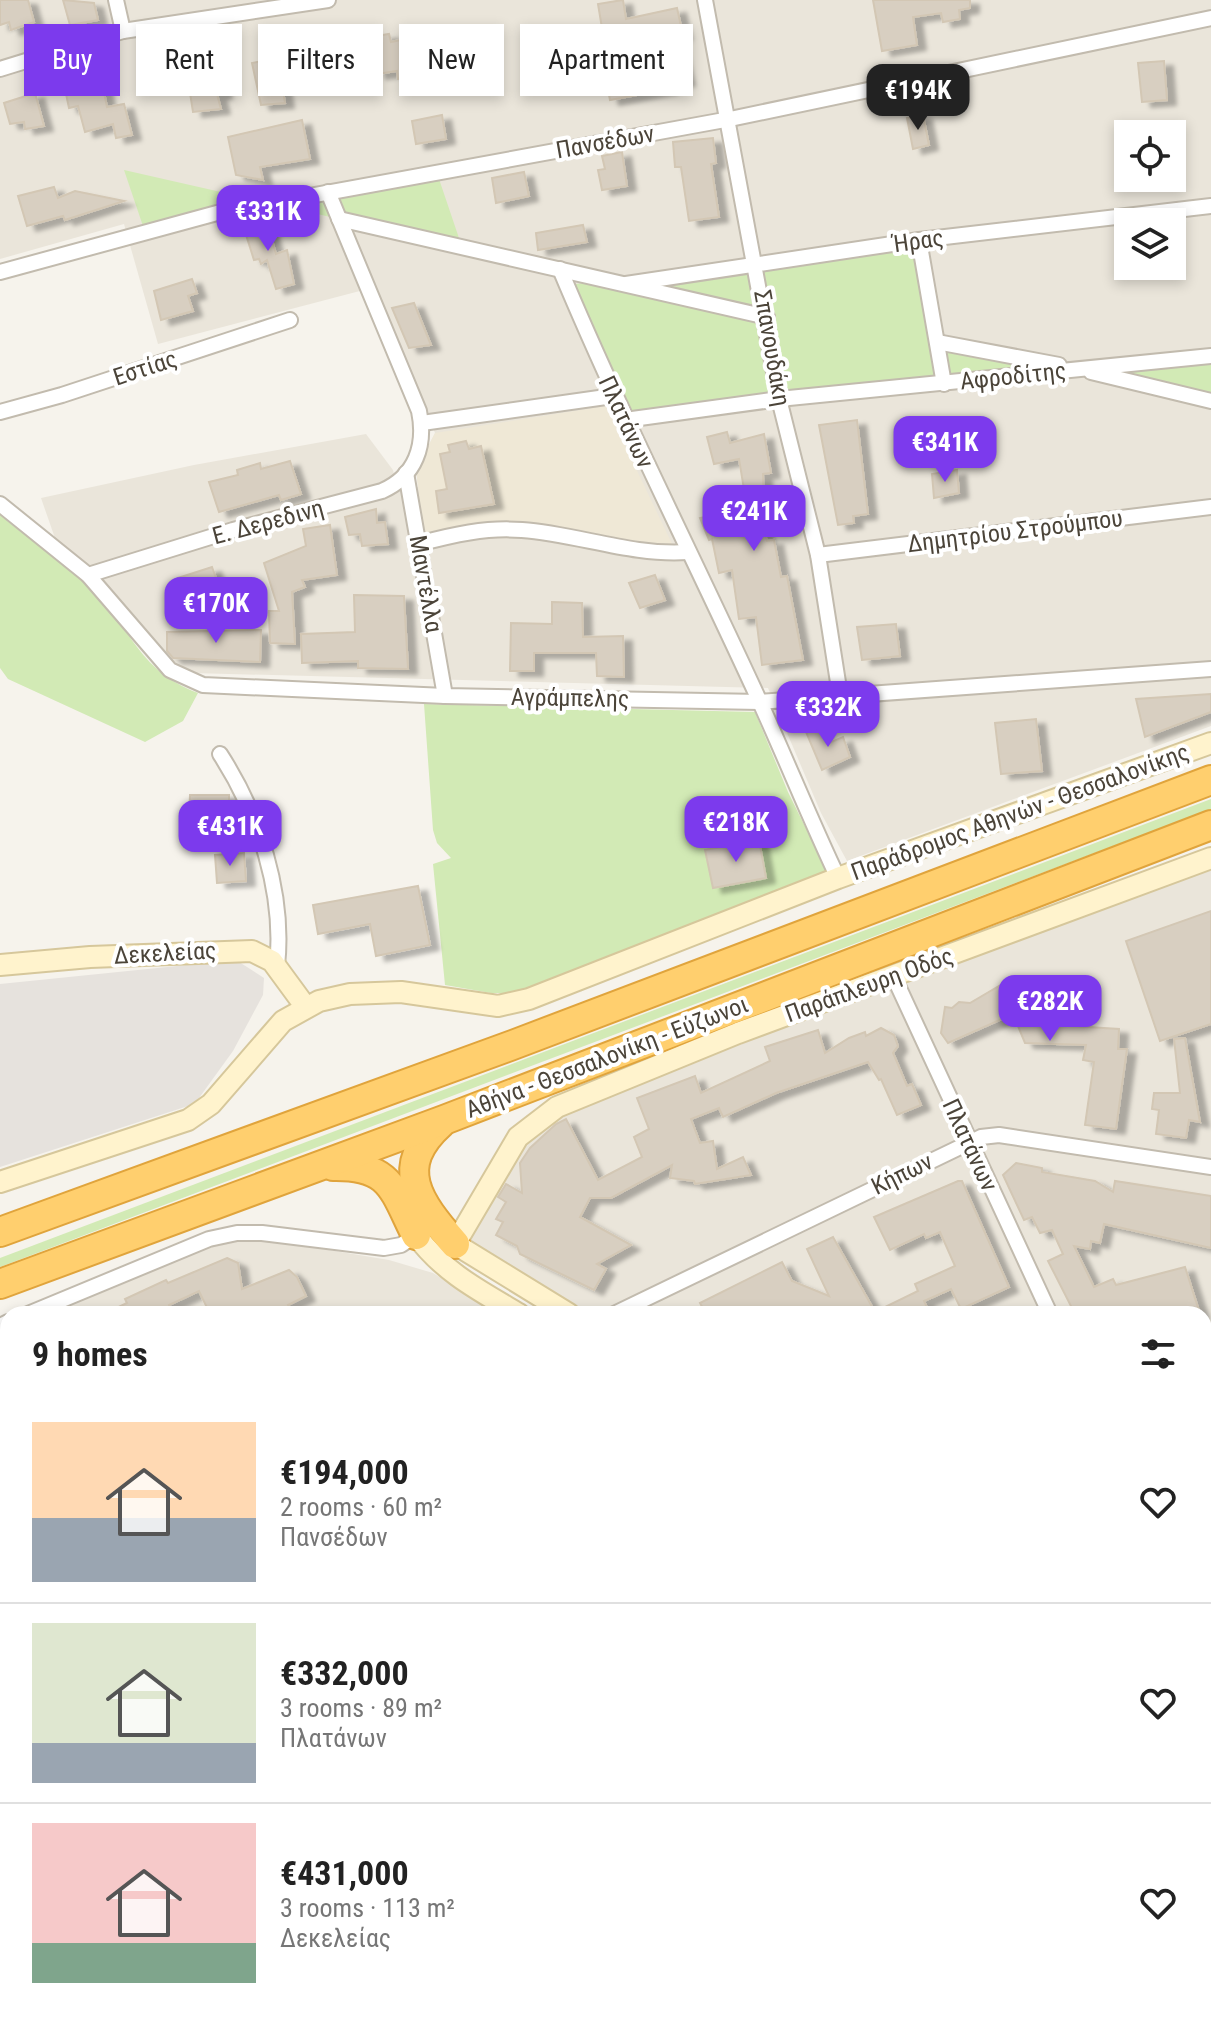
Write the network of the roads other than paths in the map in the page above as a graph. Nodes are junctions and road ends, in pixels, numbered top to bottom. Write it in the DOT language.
graph roads {
  1 [pos="116,0"];
  2 [pos="328,0"];
  3 [pos="705,0"];
  4 [pos="1211,18"];
  5 [pos="123,31"];
  6 [pos="0,69"];
  7 [pos="730,119"];
  8 [pos="328,192"];
  9 [pos="1211,206"];
  10 [pos="339,219"];
  11 [pos="919,240"];
  12 [pos="757,267"];
  13 [pos="560,269"];
  14 [pos="0,272"];
  15 [pos="626,284"];
  16 [pos="767,317"];
  17 [pos="290,320"];
  18 [pos="937,342"];
  19 [pos="1211,356"];
  20 [pos="1071,368"];
  21 [pos="944,384"];
  22 [pos="613,396"];
  23 [pos="779,399"];
  24 [pos="1211,401"];
  25 [pos="0,412"];
  26 [pos="625,420"];
  27 [pos="422,423"];
  28 [pos="403,476"];
  29 [pos="0,504"];
  30 [pos="1211,507"];
  31 [pos="418,544"];
  32 [pos="688,552"];
  33 [pos="818,555"];
  34 [pos="88,575"];
  35 [pos="1211,669"];
  36 [pos="840,695"];
  37 [pos="445,696"];
  38 [pos="760,702"];
  39 [pos="1211,743"];
  40 [pos="220,754"];
  41 [pos="1211,780"];
  42 [pos="1211,825"];
  43 [pos="1211,858"];
  44 [pos="838,878"];
  45 [pos="0,965"];
  46 [pos="277,966"];
  47 [pos="893,975"];
  48 [pos="305,1006"];
  49 [pos="444,1120"];
  50 [pos="968,1142"];
  51 [pos="312,1167"];
  52 [pos="1211,1167"];
  53 [pos="0,1182"];
  54 [pos="0,1232"];
  55 [pos="416,1235"];
  56 [pos="455,1244"];
  57 [pos="1,1284"];
  58 [pos="47,1306"];
  59 [pos="505,1306"];
  60 [pos="556,1306"];
  61 [pos="630,1306"];
  62 [pos="1046,1306"];
  1 -- 5 [label="street"];
  2 -- 5 [label="street"];
  3 -- 7 [label="street, Σπανουδάκη"];
  4 -- 7 [label="street, Πανσέδων"];
  5 -- 6 [label="street"];
  7 -- 8 [label="street, Πανσέδων"];
  7 -- 12 [label="street, Σπανουδάκη"];
  8 -- 10 [label="street"];
  8 -- 14 [label="street, Πανσέδων"];
  9 -- 11 [label="street, Ήρας"];
  10 -- 13 [label="street, Ήρας"];
  10 -- 27 [label="street"];
  11 -- 12 [label="street, Ήρας"];
  11 -- 18 [label="street"];
  12 -- 15 [label="street, Ήρας"];
  12 -- 16 [label="street, Σπανουδάκη"];
  13 -- 15 [label="street, Ήρας"];
  13 -- 22 [label="street, Πλατάνων"];
  15 -- 16 [label="street, Ήρας"];
  16 -- 23 [label="street, Σπανουδάκη"];
  17 -- 25 [label="street, Εστίας"];
  18 -- 20 [label="street"];
  18 -- 21 [label="street"];
  19 -- 20 [label="street, Αφροδίτης"];
  20 -- 21 [label="street, Αφροδίτης"];
  20 -- 24 [label="street"];
  21 -- 23 [label="street, Αφροδίτης"];
  22 -- 26 [label="street, Πλατάνων"];
  22 -- 27 [label="street"];
  23 -- 26 [label="street, Αφροδίτης"];
  23 -- 33 [label="street, Σπανουδάκη"];
  26 -- 32 [label="street, Πλατάνων"];
  27 -- 28 [label="street"];
  28 -- 31 [label="street, Μαντέλλα"];
  28 -- 34 [label="street, Ε. Δερεδινη"];
  29 -- 34 [label="street, Αγράμπελης"];
  30 -- 33 [label="street, Δημητρίου Στρούμπου"];
  31 -- 32 [label="street"];
  31 -- 37 [label="street, Μαντέλλα"];
  32 -- 38 [label="street, Πλατάνων"];
  33 -- 36 [label="street, Σπανουδάκη"];
  34 -- 37 [label="street, Αγράμπελης"];
  35 -- 36 [label="street, Αγράμπελης"];
  36 -- 38 [label="street, Αγράμπελης"];
  37 -- 38 [label="street, Αγράμπελης"];
  38 -- 44 [label="street, Πλατάνων"];
  39 -- 44 [label="main road, Παράδρομος Αθηνών - Θεσσαλονίκης"];
  40 -- 46 [label="street"];
  41 -- 54 [label="highway, Αθήνα - Θεσσαλονίκη - Εύζωνοι"];
  42 -- 49 [label="highway, Αθήνα - Θεσσαλονίκη - Εύζωνοι"];
  43 -- 47 [label="main road, Παράπλευρη Οδός"];
  44 -- 48 [label="main road, Παράδρομος Αθηνών - Θεσσαλονίκης"];
  45 -- 46 [label="main road, Δεκελείας"];
  46 -- 48 [label="main road"];
  47 -- 50 [label="street, Πλατάνων"];
  47 -- 56 [label="main road, Παράπλευρη Οδός"];
  48 -- 53 [label="main road, Παράδρομος Αθηνών - Θεσσαλονίκης"];
  49 -- 51 [label="highway, Αθήνα - Θεσσαλονίκη - Εύζωνοι"];
  49 -- 56 [label="highway"];
  50 -- 52 [label="street, Κήπων"];
  50 -- 61 [label="street, Κήπων"];
  50 -- 62 [label="street, Πλατάνων"];
  51 -- 55 [label="highway"];
  51 -- 57 [label="highway, Αθήνα - Θεσσαλονίκη - Εύζωνοι"];
  55 -- 58 [label="street"];
  55 -- 59 [label="main road"];
  56 -- 60 [label="main road"];
}
